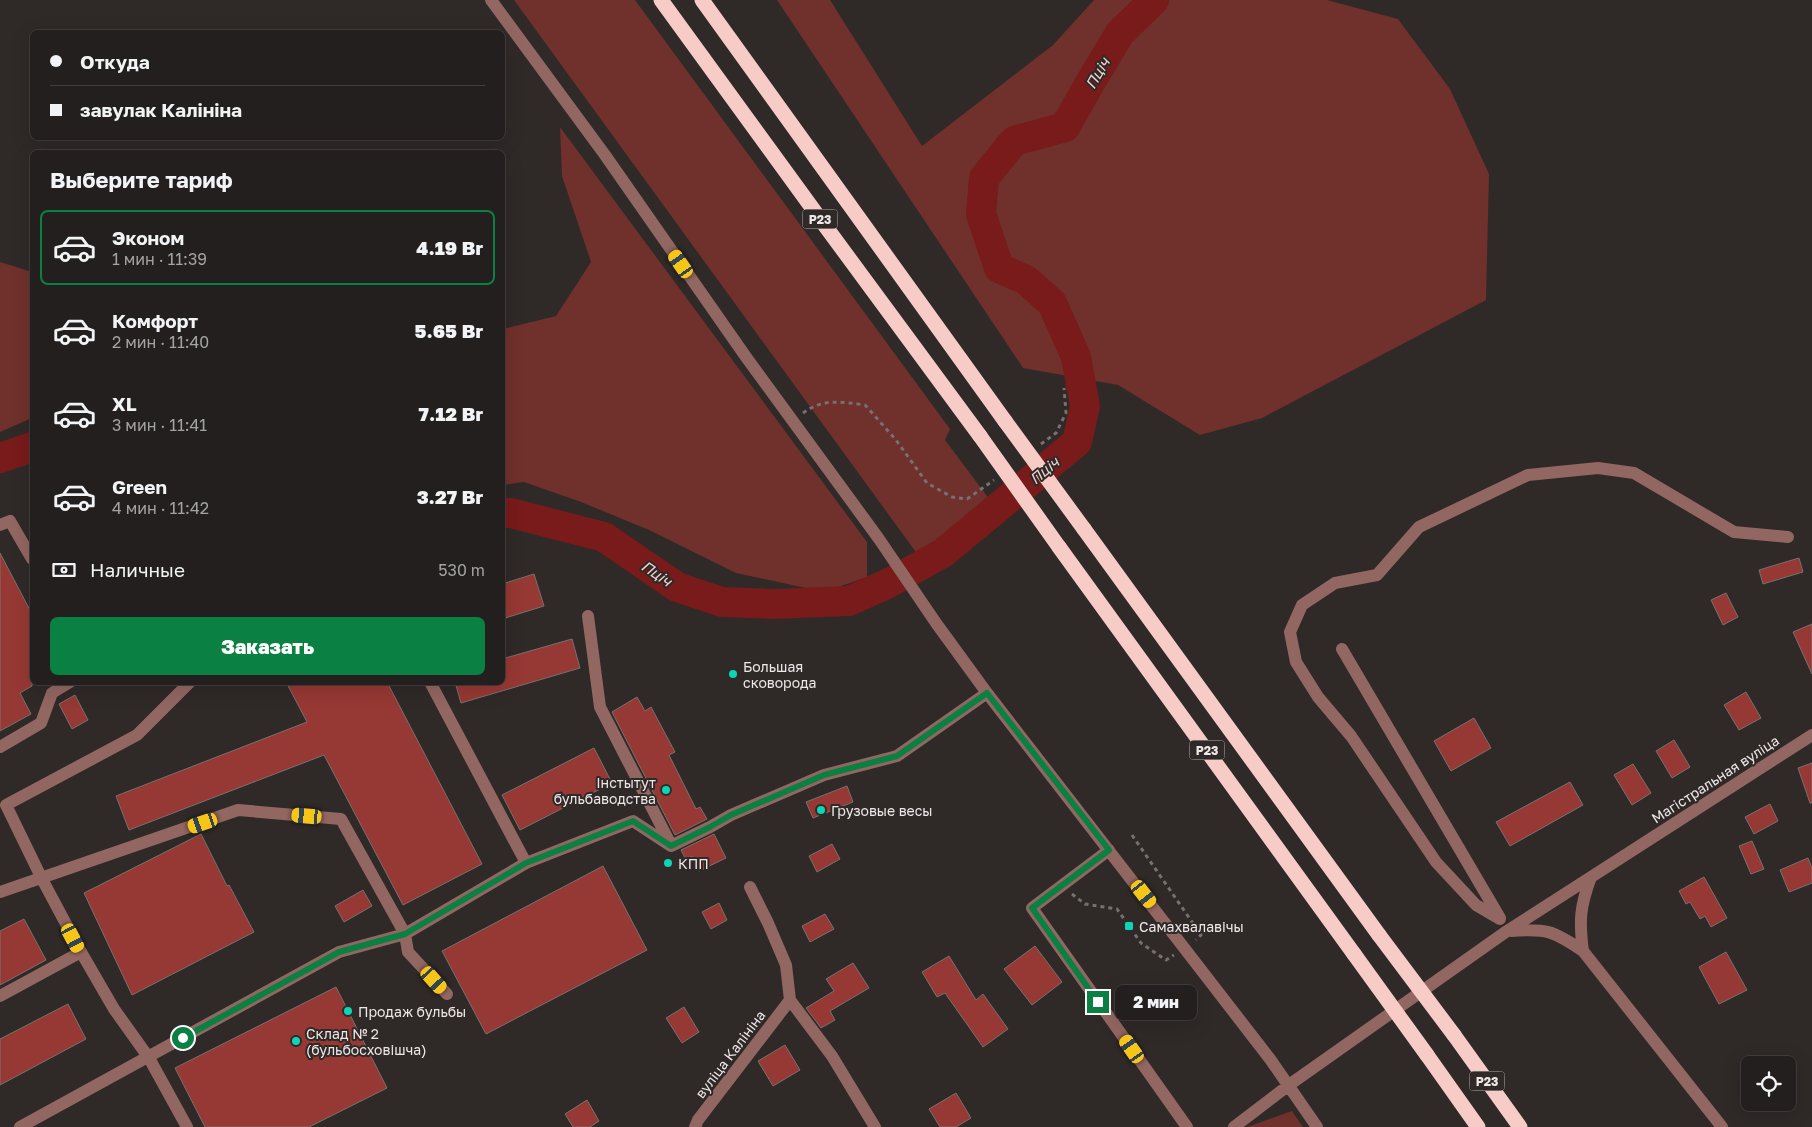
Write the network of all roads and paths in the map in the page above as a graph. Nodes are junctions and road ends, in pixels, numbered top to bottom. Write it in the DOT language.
graph roads {
  1 [pos="491,0"];
  2 [pos="661,0"];
  3 [pos="702,0"];
  4 [pos="1064,388"];
  5 [pos="793,421"];
  6 [pos="1041,445"];
  7 [pos="1002,474"];
  8 [pos="0,525"];
  9 [pos="1788,537"];
  10 [pos="30,556"];
  11 [pos="588,616"];
  12 [pos="1342,649"];
  13 [pos="65,685"];
  14 [pos="187,685"];
  15 [pos="432,685"];
  16 [pos="987,693"];
  17 [pos="1812,735"];
  18 [pos="0,747"];
  19 [pos="2,803"];
  20 [pos="671,846"];
  21 [pos="1109,850"];
  22 [pos="526,863"];
  23 [pos="1591,877"];
  24 [pos="42,879"];
  25 [pos="750,887"];
  26 [pos="0,892"];
  27 [pos="1500,919"];
  28 [pos="1507,931"];
  29 [pos="405,934"];
  30 [pos="1583,951"];
  31 [pos="81,952"];
  32 [pos="447,994"];
  33 [pos="0,996"];
  34 [pos="790,1000"];
  35 [pos="149,1058"];
  36 [pos="1289,1085"];
  37 [pos="20,1127"];
  38 [pos="187,1127"];
  39 [pos="695,1127"];
  40 [pos="875,1127"];
  41 [pos="1187,1127"];
  42 [pos="1234,1127"];
  43 [pos="1317,1127"];
  44 [pos="1478,1127"];
  45 [pos="1520,1127"];
  46 [pos="1722,1127"];
  1 -- 5 [label="street"];
  2 -- 44 [label="highway, Р23, bridge"];
  3 -- 45 [label="highway, Р23, bridge"];
  4 -- 6 [label="path"];
  5 -- 7 [label="path"];
  5 -- 16 [label="street"];
  8 -- 10 [label="street"];
  9 -- 27 [label="street"];
  11 -- 20 [label="street"];
  12 -- 27 [label="street"];
  13 -- 18 [label="street"];
  14 -- 19 [label="street"];
  15 -- 22 [label="street"];
  16 -- 20 [label="street"];
  16 -- 21 [label="street"];
  17 -- 23 [label="street, Магістральная вуліца"];
  19 -- 24 [label="street"];
  20 -- 22 [label="street"];
  21 -- 36 [label="street"];
  21 -- 41 [label="street"];
  22 -- 29 [label="street"];
  23 -- 28 [label="street, Магістральная вуліца"];
  23 -- 30 [label="street"];
  24 -- 26 [label="street"];
  24 -- 29 [label="street"];
  24 -- 31 [label="street"];
  25 -- 34 [label="street"];
  27 -- 28 [label="street"];
  28 -- 30 [label="street"];
  28 -- 36 [label="street, Магістральная вуліца"];
  29 -- 32 [label="street"];
  29 -- 35 [label="street"];
  30 -- 46 [label="street"];
  31 -- 33 [label="street"];
  31 -- 35 [label="street"];
  34 -- 39 [label="street, вуліца Калініна"];
  34 -- 40 [label="street"];
  35 -- 37 [label="street"];
  35 -- 38 [label="street"];
  36 -- 42 [label="street, Магістральная вуліца"];
  36 -- 43 [label="street"];
}
